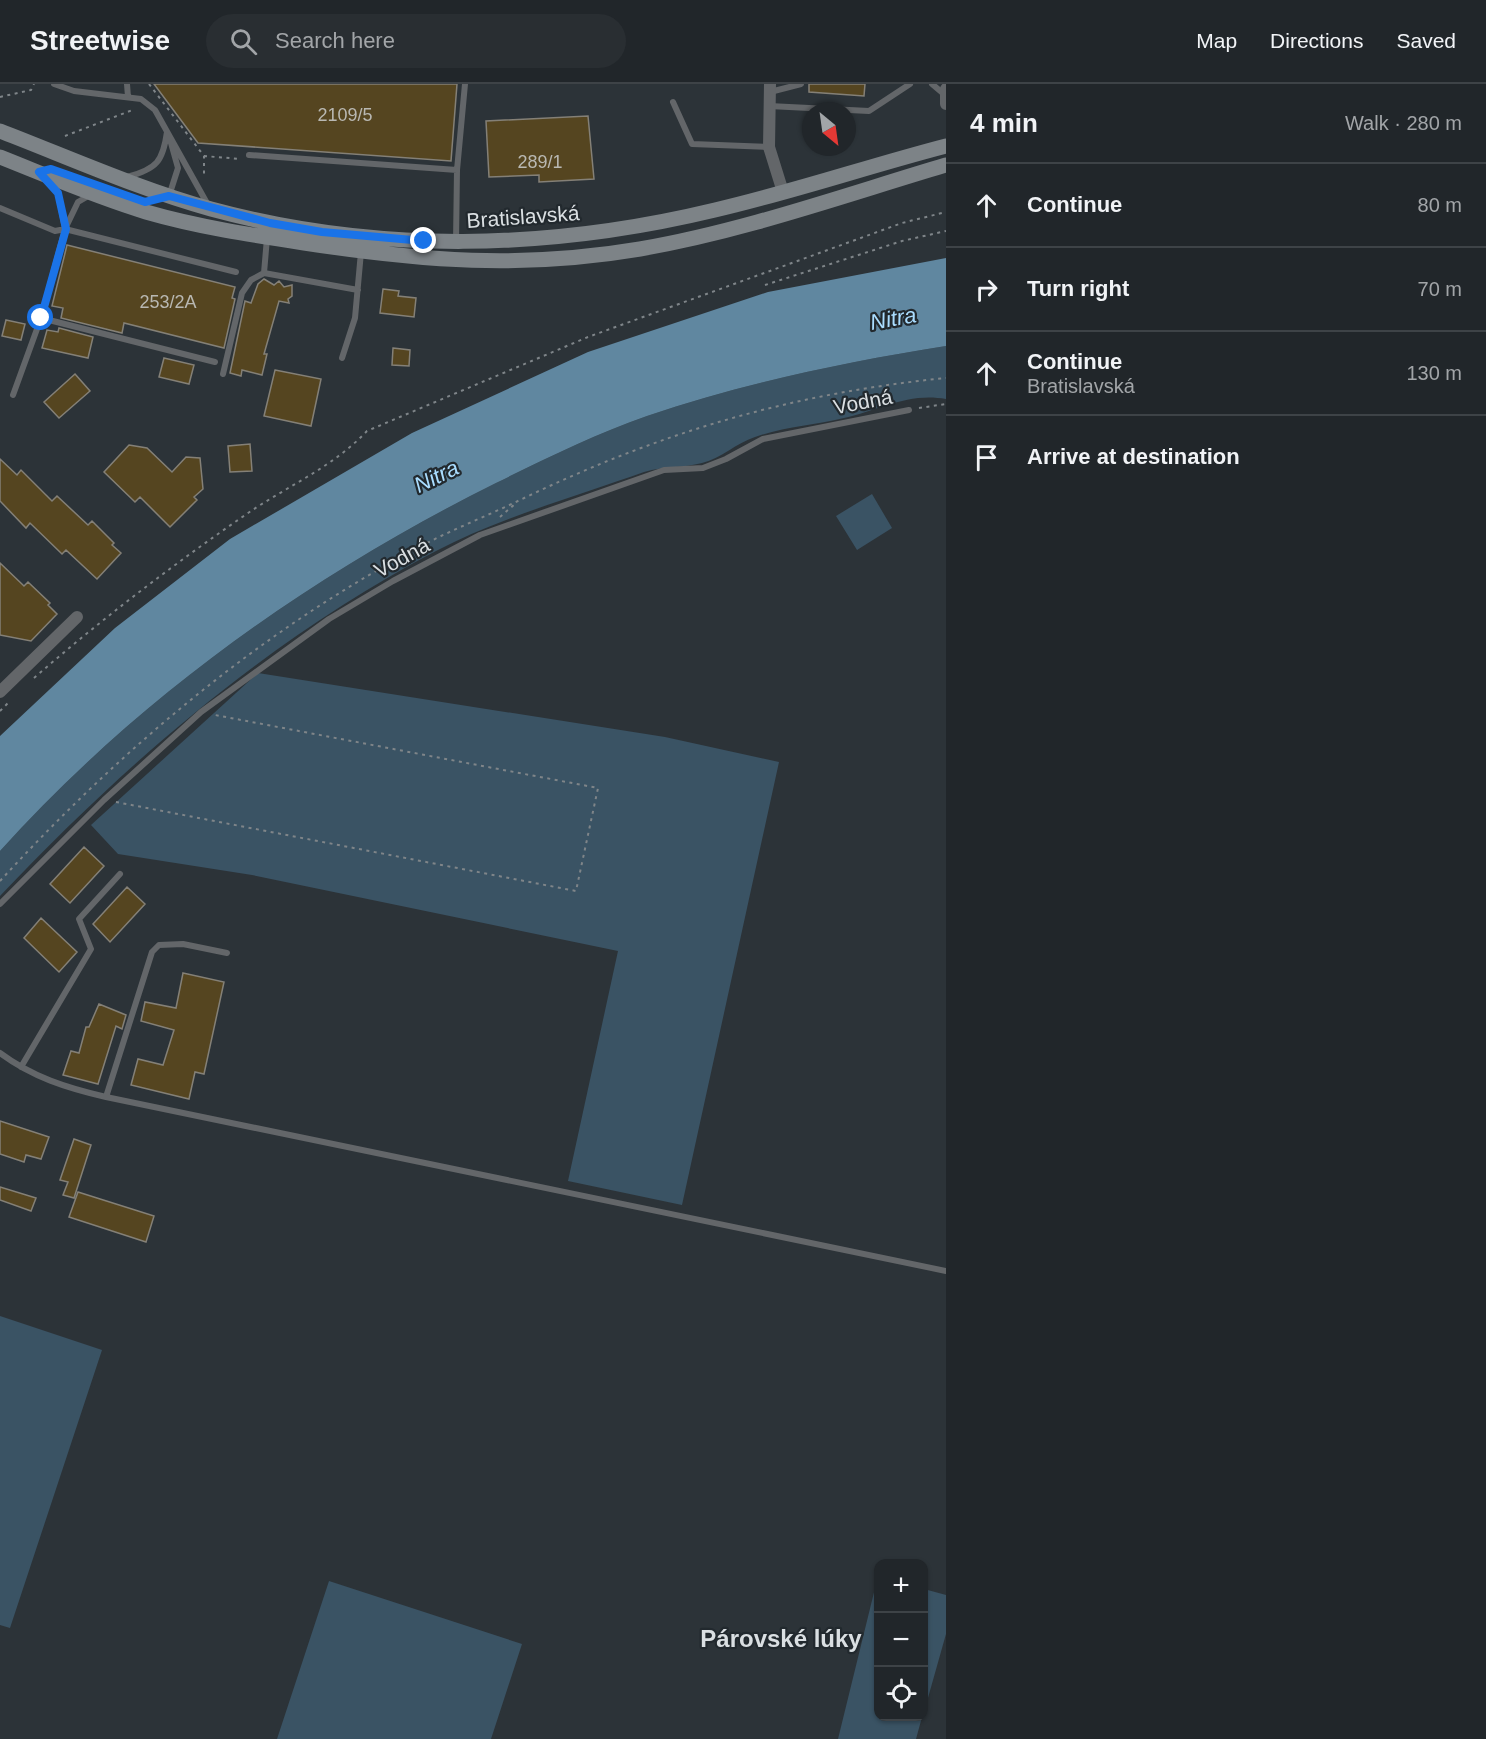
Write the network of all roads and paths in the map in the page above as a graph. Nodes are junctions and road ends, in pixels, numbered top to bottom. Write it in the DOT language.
graph roads {
  1 [pos="34,84"];
  2 [pos="54,84"];
  3 [pos="127,84"];
  4 [pos="149,84"];
  5 [pos="465,84"];
  6 [pos="801,84"];
  7 [pos="910,84"];
  8 [pos="932,84"];
  9 [pos="770,88"];
  10 [pos="946,89"];
  11 [pos="946,96"];
  12 [pos="128,97"];
  13 [pos="0,98"];
  14 [pos="673,102"];
  15 [pos="946,104"];
  16 [pos="769,106"];
  17 [pos="137,108"];
  18 [pos="0,131"];
  19 [pos="167,131"];
  20 [pos="65,136"];
  21 [pos="946,146"];
  22 [pos="769,147"];
  23 [pos="249,155"];
  24 [pos="204,156"];
  25 [pos="0,157"];
  26 [pos="946,165"];
  27 [pos="457,170"];
  28 [pos="39,172"];
  29 [pos="204,175"];
  30 [pos="121,179"];
  31 [pos="783,192"];
  32 [pos="93,193"];
  33 [pos="169,196"];
  34 [pos="814,205"];
  35 [pos="0,208"];
  36 [pos="210,208"];
  37 [pos="946,212"];
  38 [pos="765,220"];
  39 [pos="66,229"];
  40 [pos="946,231"];
  41 [pos="599,233"];
  42 [pos="267,238"];
  43 [pos="456,242"];
  44 [pos="361,251"];
  45 [pos="601,254"];
  46 [pos="236,272"];
  47 [pos="264,273"];
  48 [pos="765,285"];
  49 [pos="358,290"];
  50 [pos="41,318"];
  51 [pos="342,358"];
  52 [pos="215,362"];
  53 [pos="223,374"];
  54 [pos="946,378"];
  55 [pos="13,395"];
  56 [pos="946,404"];
  57 [pos="909,410"];
  58 [pos="518,501"];
  59 [pos="77,617"];
  60 [pos="28,683"];
  61 [pos="0,692"];
  62 [pos="14,697"];
  63 [pos="0,711"];
  64 [pos="201,712"];
  65 [pos="104,800"];
  66 [pos="120,874"];
  67 [pos="0,904"];
  68 [pos="227,953"];
  69 [pos="0,1053"];
  70 [pos="21,1067"];
  71 [pos="106,1097"];
  72 [pos="946,1271"];
  1 -- 13 [label="path"];
  2 -- 12 [label="lane"];
  3 -- 12 [label="lane"];
  4 -- 24 [label="path"];
  5 -- 27 [label="lane"];
  6 -- 9 [label="lane"];
  7 -- 16 [label="lane"];
  8 -- 11 [label="lane"];
  9 -- 16 [label="street"];
  10 -- 11 [label="street"];
  11 -- 15 [label="street"];
  12 -- 19 [label="lane"];
  14 -- 22 [label="lane"];
  16 -- 22 [label="street"];
  17 -- 20 [label="path"];
  18 -- 30 [label="main road, Bratislavská"];
  19 -- 30 [label="lane"];
  19 -- 33 [label="lane"];
  19 -- 36 [label="lane"];
  21 -- 31 [label="main road, Bratislavská"];
  22 -- 31 [label="street"];
  23 -- 24 [label="path"];
  23 -- 27 [label="lane"];
  24 -- 29 [label="path"];
  25 -- 28 [label="main road, Bratislavská"];
  26 -- 34 [label="main road, Bratislavská"];
  27 -- 43 [label="lane"];
  28 -- 32 [label="main road, Bratislavská"];
  28 -- 33 [label="main road"];
  28 -- 39 [label="lane"];
  30 -- 33 [label="main road, Bratislavská"];
  31 -- 34 [label="main road"];
  31 -- 38 [label="main road"];
  31 -- 41 [label="main road, Bratislavská"];
  32 -- 39 [label="lane"];
  32 -- 42 [label="main road, Bratislavská"];
  33 -- 36 [label="main road, Bratislavská"];
  34 -- 38 [label="main road, Bratislavská"];
  35 -- 39 [label="lane"];
  36 -- 43 [label="main road, Bratislavská"];
  37 -- 60 [label="path"];
  38 -- 45 [label="main road, Bratislavská"];
  39 -- 46 [label="lane"];
  39 -- 50 [label="lane"];
  40 -- 48 [label="path"];
  41 -- 43 [label="main road, Bratislavská"];
  41 -- 45 [label="main road"];
  42 -- 44 [label="main road, Bratislavská"];
  42 -- 47 [label="lane"];
  44 -- 45 [label="main road, Bratislavská"];
  44 -- 49 [label="lane"];
  47 -- 49 [label="lane"];
  47 -- 53 [label="lane"];
  49 -- 51 [label="lane"];
  50 -- 52 [label="lane"];
  50 -- 55 [label="lane"];
  54 -- 58 [label="path"];
  56 -- 57 [label="path"];
  57 -- 64 [label="lane, Vodná"];
  59 -- 61 [label="street"];
  62 -- 63 [label="path"];
  64 -- 65 [label="lane, Vodná"];
  64 -- 65 [label="path"];
  65 -- 67 [label="lane, Vodná"];
  66 -- 70 [label="lane"];
  68 -- 71 [label="lane"];
  69 -- 70 [label="lane"];
  70 -- 71 [label="lane"];
  71 -- 72 [label="lane"];
}
